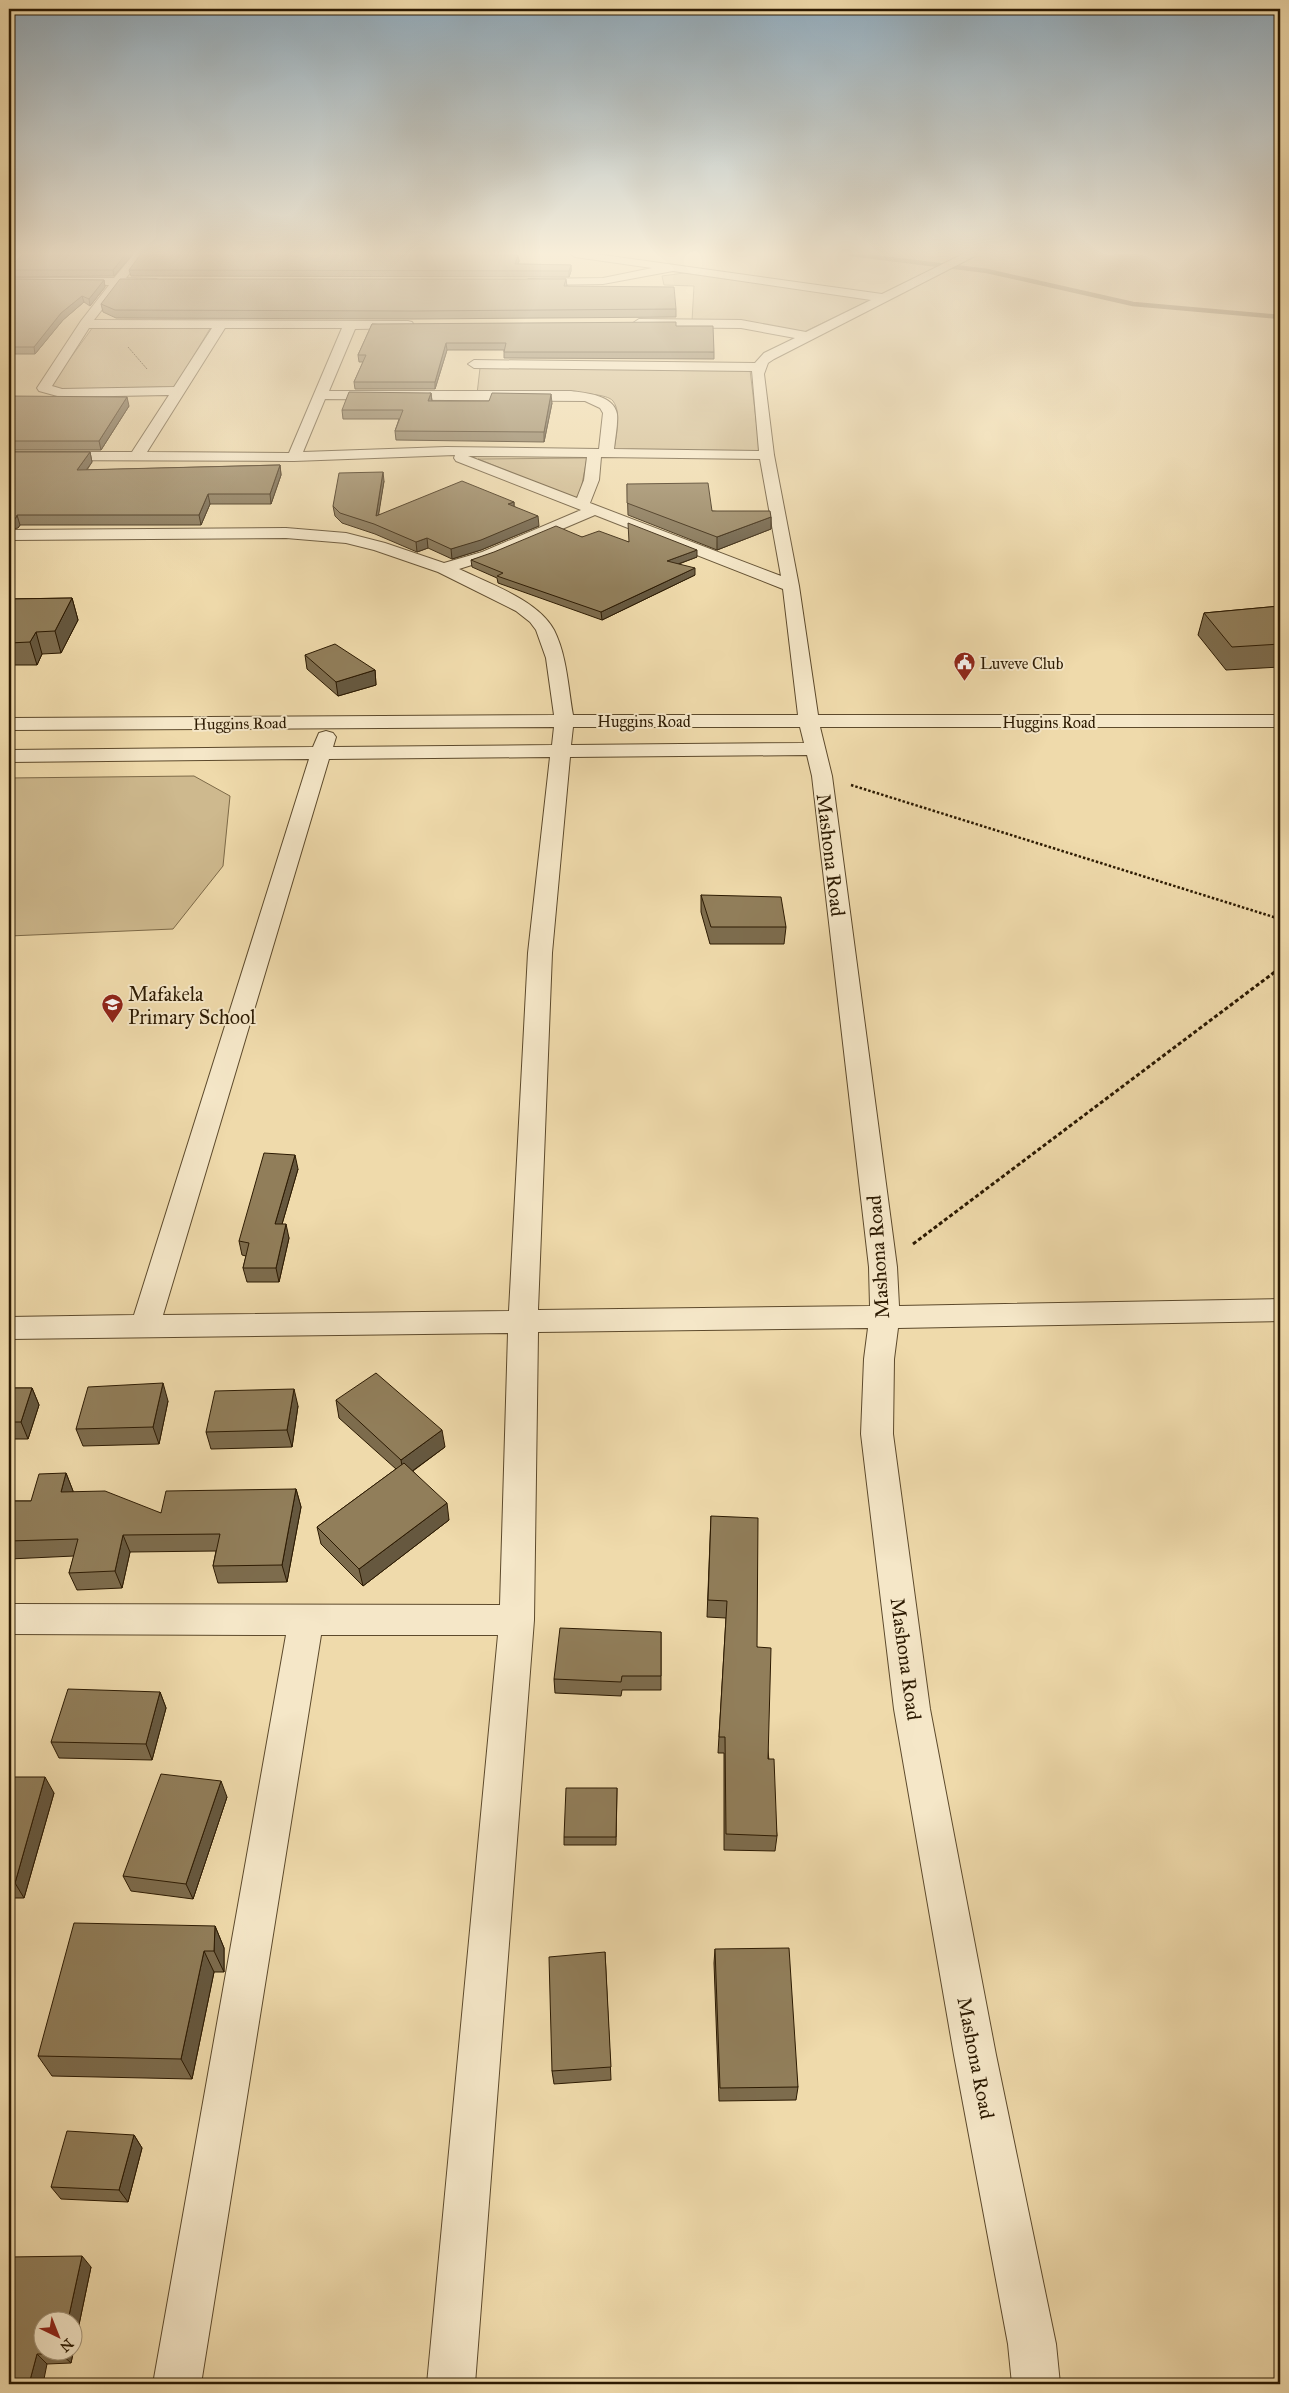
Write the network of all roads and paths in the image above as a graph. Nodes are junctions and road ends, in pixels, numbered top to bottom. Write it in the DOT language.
graph roads {
  1 [pos="58,366"];
  2 [pos="148,366"];
  3 [pos="191,366"];
  4 [pos="333,366"];
  5 [pos="474,366"];
  6 [pos="593,366"];
  7 [pos="758,368"];
  8 [pos="172,391"];
  9 [pos="320,395"];
  10 [pos="472,396"];
  11 [pos="446,452"];
  12 [pos="600,452"];
  13 [pos="766,455"];
  14 [pos="9,456"];
  15 [pos="137,456"];
  16 [pos="294,456"];
  17 [pos="587,507"];
  18 [pos="9,536"];
  19 [pos="444,568"];
  20 [pos="791,586"];
  21 [pos="330,721"];
  22 [pos="1280,721"];
  23 [pos="9,724"];
  24 [pos="562,735"];
  25 [pos="812,736"];
  26 [pos="320,754"];
  27 [pos="9,756"];
  28 [pos="822,776"];
  29 [pos="1280,919"];
  30 [pos="1280,968"];
  31 [pos="882,1267"];
  32 [pos="1280,1310"];
  33 [pos="885,1317"];
  34 [pos="523,1322"];
  35 [pos="144,1326"];
  36 [pos="9,1328"];
  37 [pos="9,1619"];
  38 [pos="306,1619"];
  39 [pos="517,1620"];
  40 [pos="177,2384"];
  41 [pos="451,2384"];
  42 [pos="1036,2384"];
  1 -- 8 [label="street"];
  2 -- 8 [label="path"];
  3 -- 8 [label="street"];
  4 -- 9 [label="street"];
  5 -- 10 [label="street"];
  6 -- 7 [label="street"];
  7 -- 13 [label="street, Mashona Road"];
  8 -- 15 [label="street"];
  9 -- 10 [label="street"];
  9 -- 16 [label="street"];
  10 -- 12 [label="street"];
  11 -- 12 [label="street"];
  11 -- 16 [label="street"];
  11 -- 17 [label="street"];
  12 -- 13 [label="street"];
  12 -- 17 [label="street"];
  13 -- 20 [label="street, Mashona Road"];
  14 -- 15 [label="street"];
  15 -- 16 [label="street"];
  17 -- 19 [label="street"];
  17 -- 20 [label="street"];
  18 -- 19 [label="street"];
  19 -- 24 [label="street"];
  20 -- 25 [label="street, Mashona Road"];
  21 -- 23 [label="street, Huggins Road"];
  21 -- 24 [label="street, Huggins Road"];
  21 -- 26 [label="street"];
  22 -- 25 [label="street, Huggins Road"];
  24 -- 25 [label="street"];
  24 -- 25 [label="street, Huggins Road"];
  24 -- 26 [label="street"];
  24 -- 34 [label="street"];
  25 -- 28 [label="street, Mashona Road"];
  26 -- 27 [label="street"];
  26 -- 35 [label="street"];
  28 -- 29 [label="path"];
  28 -- 31 [label="street, Mashona Road"];
  30 -- 31 [label="path"];
  31 -- 33 [label="street, Mashona Road"];
  32 -- 33 [label="street"];
  33 -- 34 [label="street"];
  33 -- 42 [label="street, Mashona Road"];
  34 -- 35 [label="street"];
  34 -- 39 [label="street"];
  35 -- 36 [label="street"];
  37 -- 38 [label="street"];
  38 -- 39 [label="street"];
  38 -- 40 [label="street"];
  39 -- 41 [label="street"];
}
